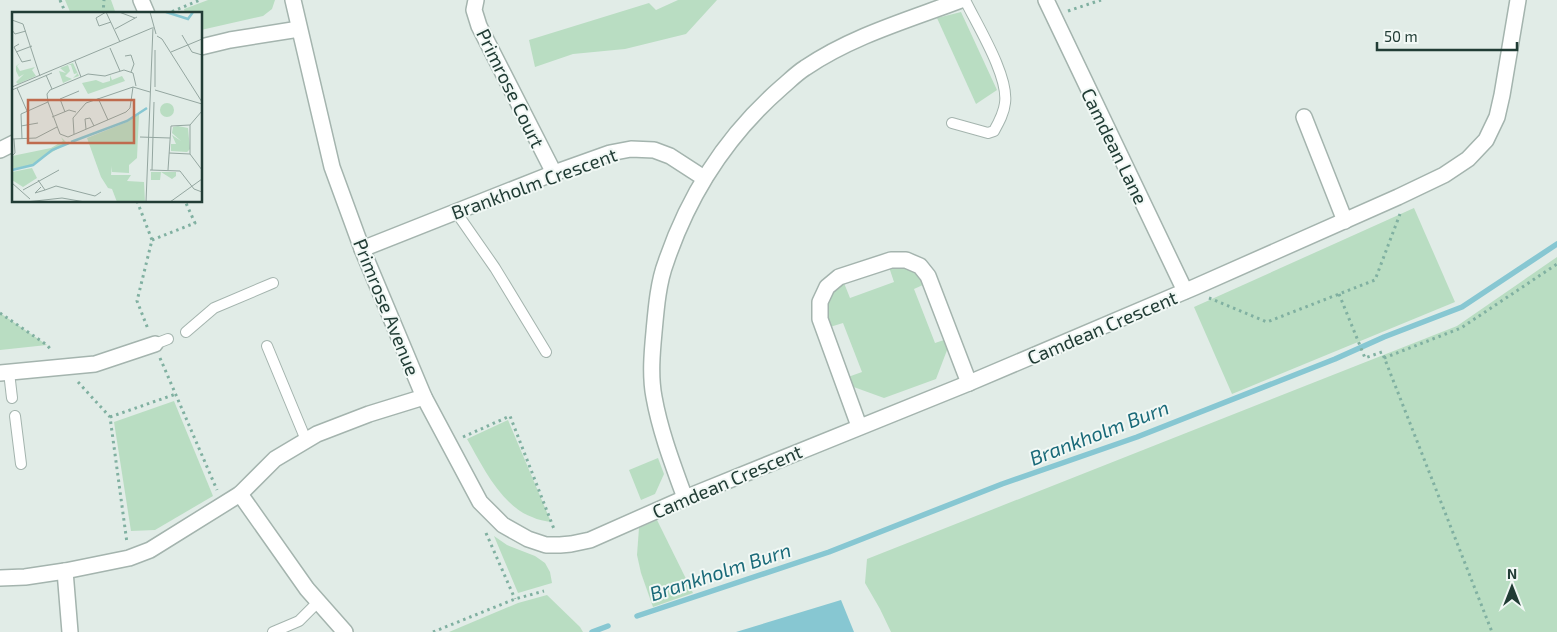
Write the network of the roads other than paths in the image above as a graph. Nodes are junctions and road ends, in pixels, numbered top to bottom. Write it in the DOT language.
graph roads {
  1 [pos="141,0"];
  2 [pos="293,0"];
  3 [pos="476,0"];
  4 [pos="963,0"];
  5 [pos="1046,0"];
  6 [pos="1518,0"];
  7 [pos="146,12"];
  8 [pos="299,29"];
  9 [pos="202,47"];
  10 [pos="1304,116"];
  11 [pos="952,123"];
  12 [pos="12,144"];
  13 [pos="0,150"];
  14 [pos="554,173"];
  15 [pos="704,178"];
  16 [pos="456,212"];
  17 [pos="1345,220"];
  18 [pos="362,249"];
  19 [pos="274,283"];
  20 [pos="1190,289"];
  21 [pos="186,332"];
  22 [pos="161,342"];
  23 [pos="267,346"];
  24 [pos="546,352"];
  25 [pos="4,372"];
  26 [pos="969,383"];
  27 [pos="424,397"];
  28 [pos="12,398"];
  29 [pos="15,416"];
  30 [pos="859,426"];
  31 [pos="306,440"];
  32 [pos="21,464"];
  33 [pos="240,494"];
  34 [pos="686,498"];
  35 [pos="566,545"];
  36 [pos="65,571"];
  37 [pos="0,578"];
  38 [pos="318,602"];
  39 [pos="70,632"];
  40 [pos="273,632"];
  41 [pos="345,632"];
  1 -- 7 [label="street"];
  2 -- 8 [label="street, Primrose Avenue"];
  3 -- 14 [label="street, Primrose Court"];
  4 -- 11 [label="lane"];
  4 -- 15 [label="street"];
  5 -- 20 [label="street, Camdean Lane"];
  6 -- 17 [label="street, Camdean Crescent"];
  8 -- 9 [label="street"];
  8 -- 18 [label="street, Primrose Avenue"];
  10 -- 17 [label="street"];
  12 -- 13 [label="street"];
  14 -- 15 [label="street, Brankholm Crescent"];
  14 -- 16 [label="street, Brankholm Crescent"];
  15 -- 34 [label="street"];
  16 -- 18 [label="street, Brankholm Crescent"];
  16 -- 24 [label="lane"];
  17 -- 20 [label="street, Camdean Crescent"];
  18 -- 27 [label="street, Primrose Avenue"];
  19 -- 21 [label="lane"];
  20 -- 26 [label="street, Camdean Crescent"];
  22 -- 25 [label="street"];
  23 -- 31 [label="lane"];
  25 -- 28 [label="lane"];
  26 -- 30 [label="street, Camdean Crescent"];
  26 -- 30 [label="street"];
  27 -- 31 [label="street"];
  27 -- 35 [label="street, Primrose Avenue"];
  29 -- 32 [label="lane"];
  30 -- 34 [label="street, Camdean Crescent"];
  31 -- 33 [label="street"];
  33 -- 36 [label="street"];
  33 -- 38 [label="street"];
  34 -- 35 [label="street, Camdean Crescent"];
  36 -- 37 [label="street"];
  36 -- 39 [label="street"];
  38 -- 40 [label="lane"];
  38 -- 41 [label="street"];
}
